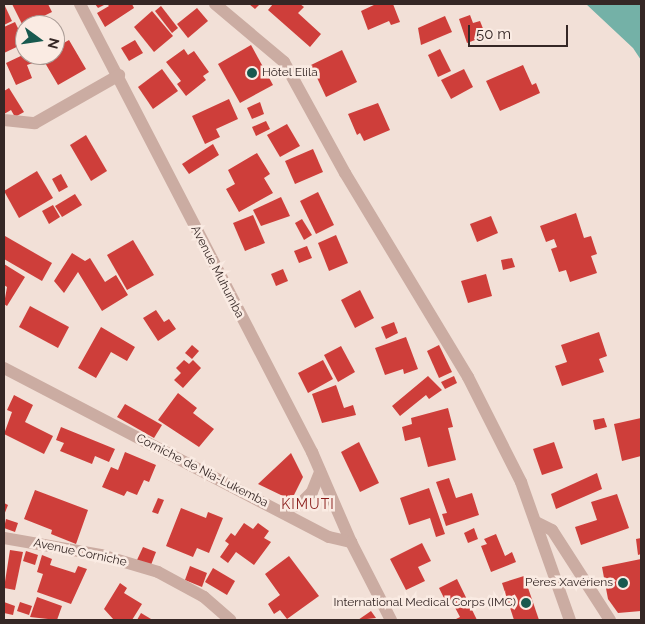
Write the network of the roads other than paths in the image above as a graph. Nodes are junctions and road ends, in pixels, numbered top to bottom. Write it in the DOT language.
graph roads {
  1 [pos="80,4"];
  2 [pos="215,4"];
  3 [pos="119,75"];
  4 [pos="4,120"];
  5 [pos="4,368"];
  6 [pos="320,472"];
  7 [pos="281,511"];
  8 [pos="536,522"];
  9 [pos="4,538"];
  10 [pos="351,542"];
  11 [pos="230,620"];
  12 [pos="391,620"];
  13 [pos="570,620"];
  14 [pos="610,620"];
  1 -- 3 [label="street, Avenue Muhumba"];
  2 -- 8 [label="street"];
  3 -- 4 [label="street"];
  3 -- 6 [label="street, Avenue Muhumba"];
  5 -- 7 [label="street, Corniche de Nia-Lukemba"];
  6 -- 7 [label="street"];
  6 -- 10 [label="street, Avenue Muhumba"];
  7 -- 10 [label="street, Corniche de Nia-Lukemba"];
  8 -- 13 [label="street"];
  8 -- 14 [label="street"];
  9 -- 11 [label="street, Avenue Corniche"];
  10 -- 12 [label="street"];
}
